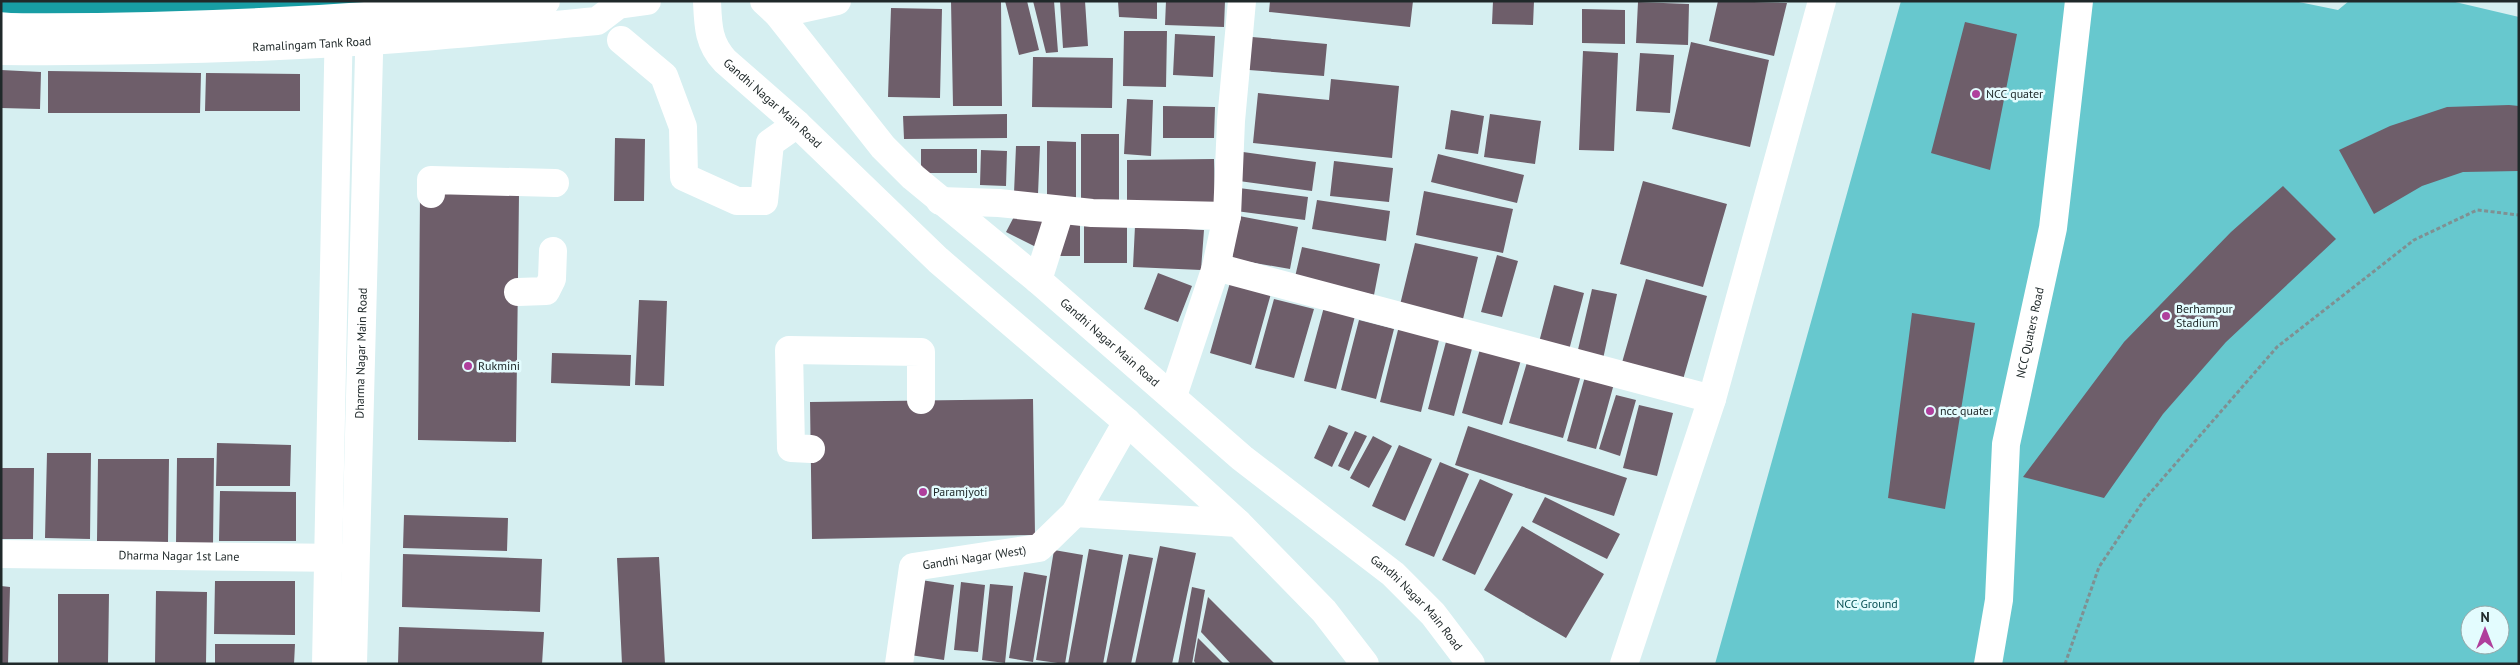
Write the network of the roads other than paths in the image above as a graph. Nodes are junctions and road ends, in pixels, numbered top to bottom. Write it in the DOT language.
graph roads {
  1 [pos="546,1"];
  2 [pos="647,1"];
  3 [pos="707,1"];
  4 [pos="837,1"];
  5 [pos="1242,1"];
  6 [pos="1822,1"];
  7 [pos="2079,1"];
  8 [pos="613,3"];
  9 [pos="771,7"];
  10 [pos="1,27"];
  11 [pos="369,29"];
  12 [pos="339,31"];
  13 [pos="621,40"];
  14 [pos="1,51"];
  15 [pos="797,124"];
  16 [pos="555,183"];
  17 [pos="431,194"];
  18 [pos="940,202"];
  19 [pos="1060,211"];
  20 [pos="1227,216"];
  21 [pos="553,251"];
  22 [pos="1216,267"];
  23 [pos="1038,280"];
  24 [pos="518,292"];
  25 [pos="1173,396"];
  26 [pos="1712,399"];
  27 [pos="921,400"];
  28 [pos="1126,422"];
  29 [pos="811,449"];
  30 [pos="1074,513"];
  31 [pos="1238,523"];
  32 [pos="1,554"];
  33 [pos="329,558"];
  34 [pos="356,558"];
  35 [pos="326,664"];
  36 [pos="354,664"];
  37 [pos="899,664"];
  38 [pos="1365,664"];
  39 [pos="1471,664"];
  40 [pos="1624,664"];
  41 [pos="1988,664"];
  1 -- 11 [label="street, Ramalingam Tank Road"];
  2 -- 8 [label="street, Ramalingam Tank Road"];
  3 -- 15 [label="street, Gandhi Nagar Main Road"];
  4 -- 9 [label="street"];
  5 -- 20 [label="street"];
  6 -- 26 [label="street"];
  7 -- 41 [label="street, NCC Quaters Road"];
  8 -- 11 [label="street, Ramalingam Tank Road"];
  9 -- 18 [label="street, Gandhi Nagar Main Road"];
  10 -- 12 [label="street, Ramalingam Tank Road"];
  11 -- 12 [label="street, Ramalingam Tank Road"];
  11 -- 34 [label="street, Dharma Nagar Main Road"];
  12 -- 14 [label="street, Ramalingam Tank Road"];
  12 -- 33 [label="street"];
  13 -- 15 [label="street"];
  15 -- 28 [label="street, Gandhi Nagar Main Road"];
  16 -- 17 [label="street"];
  18 -- 19 [label="street"];
  18 -- 23 [label="street, Gandhi Nagar Main Road"];
  19 -- 20 [label="street"];
  19 -- 23 [label="street"];
  20 -- 22 [label="street"];
  21 -- 24 [label="street"];
  22 -- 25 [label="street"];
  22 -- 26 [label="street"];
  23 -- 25 [label="street, Gandhi Nagar Main Road"];
  25 -- 39 [label="street, Gandhi Nagar Main Road"];
  26 -- 40 [label="street"];
  27 -- 29 [label="street"];
  28 -- 30 [label="street, Gandhi Nagar (West)"];
  28 -- 31 [label="street, Gandhi Nagar Main Road"];
  30 -- 31 [label="street"];
  30 -- 37 [label="street, Gandhi Nagar (West)"];
  31 -- 38 [label="street, Gandhi Nagar Main Road"];
  32 -- 33 [label="street, Dharma Nagar 1st Lane"];
  33 -- 34 [label="street, Dharma Nagar 1st Lane"];
  33 -- 35 [label="street"];
  34 -- 36 [label="street, Dharma Nagar Main Road"];
}
